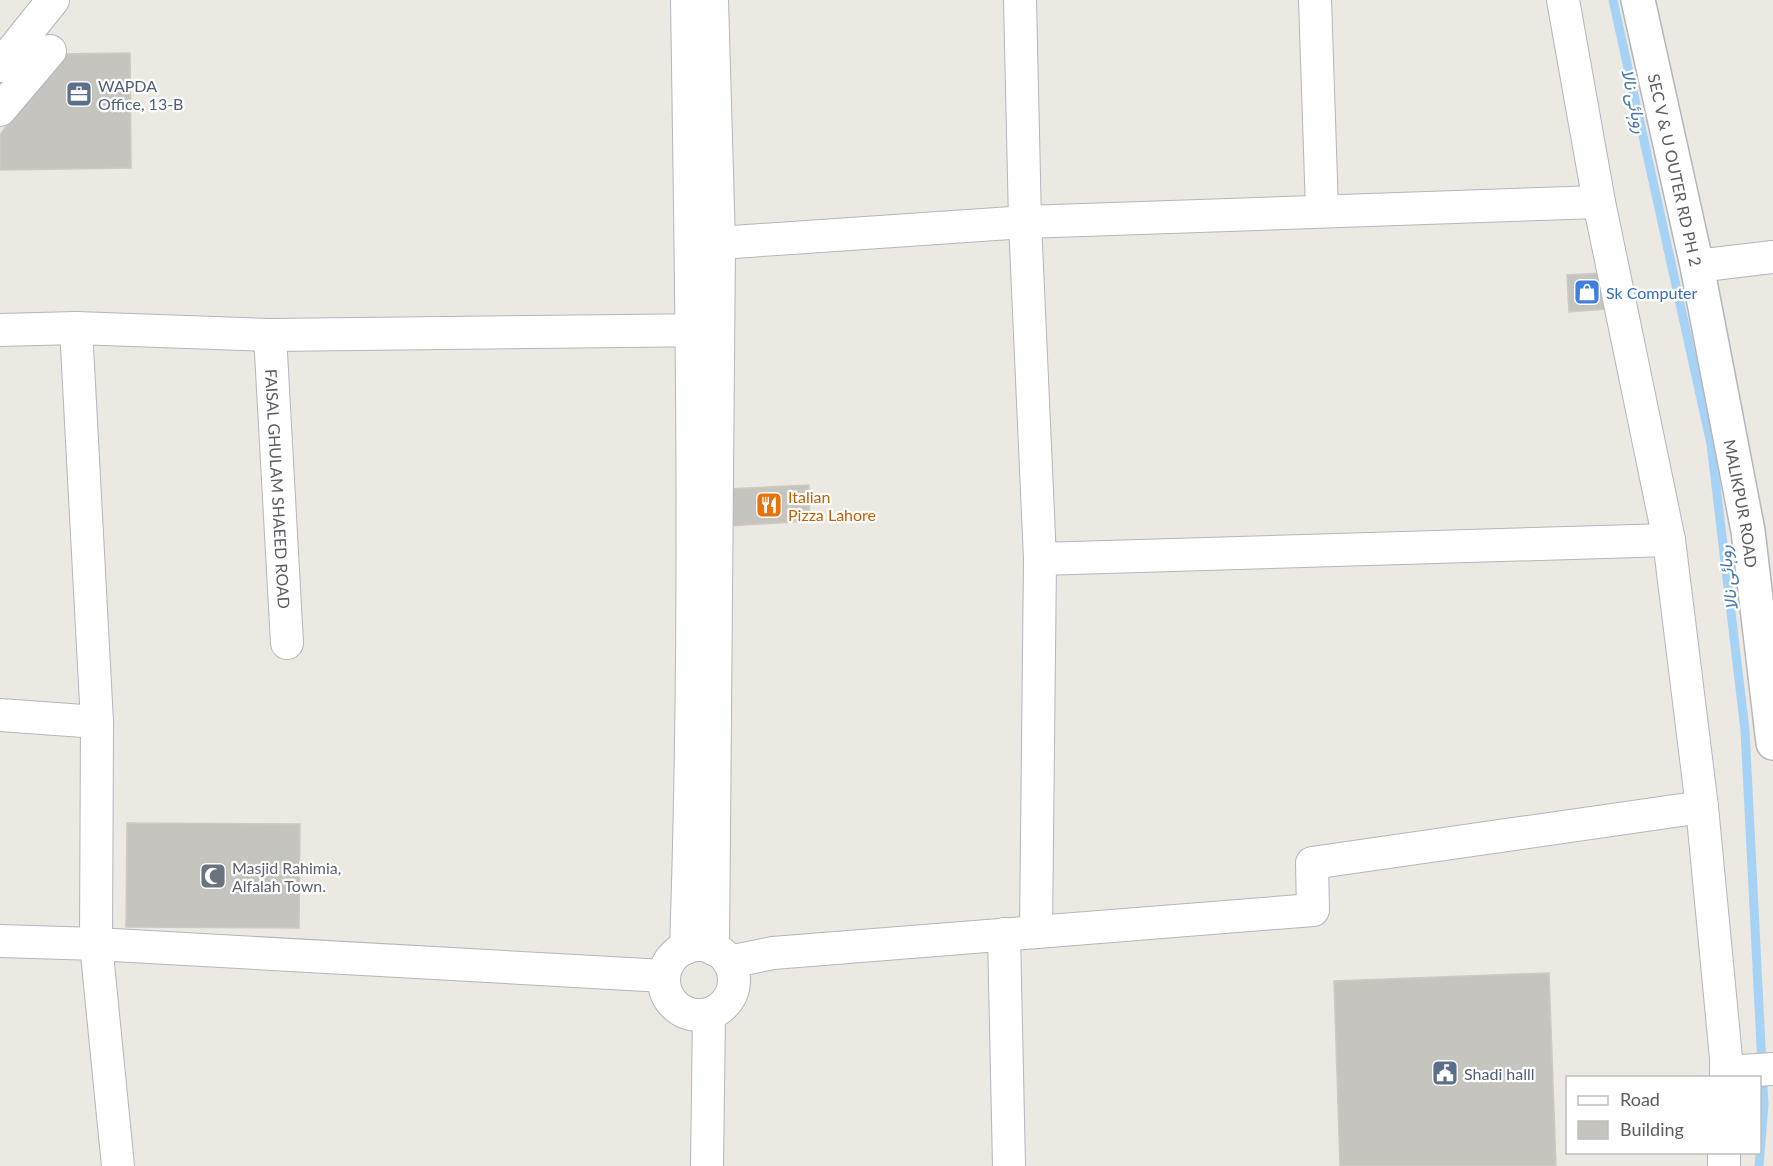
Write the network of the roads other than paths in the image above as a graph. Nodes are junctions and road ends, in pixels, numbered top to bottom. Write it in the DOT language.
graph roads {
  1 [pos="53,0"];
  2 [pos="687,0"];
  3 [pos="711,0"];
  4 [pos="1020,0"];
  5 [pos="1315,0"];
  6 [pos="1563,0"];
  7 [pos="1638,0"];
  8 [pos="50,51"];
  9 [pos="0,66"];
  10 [pos="3,100"];
  11 [pos="1599,202"];
  12 [pos="1322,210"];
  13 [pos="1025,222"];
  14 [pos="719,243"];
  15 [pos="1773,257"];
  16 [pos="1697,266"];
  17 [pos="76,328"];
  18 [pos="0,330"];
  19 [pos="705,331"];
  20 [pos="270,335"];
  21 [pos="1668,540"];
  22 [pos="1040,559"];
  23 [pos="287,644"];
  24 [pos="0,715"];
  25 [pos="98,722"];
  26 [pos="1773,743"];
  27 [pos="1702,807"];
  28 [pos="1036,932"];
  29 [pos="1004,934"];
  30 [pos="0,941"];
  31 [pos="96,944"];
  32 [pos="709,953"];
  33 [pos="664,976"];
  34 [pos="700,1015"];
  35 [pos="1773,1069"];
  36 [pos="1731,1074"];
  37 [pos="118,1166"];
  38 [pos="687,1166"];
  39 [pos="707,1166"];
  40 [pos="1009,1166"];
  1 -- 9 [label="street"];
  2 -- 19 [label="street"];
  3 -- 14 [label="street"];
  4 -- 13 [label="street"];
  5 -- 12 [label="street"];
  6 -- 11 [label="street"];
  7 -- 16 [label="street, SEC V & U OUTER RD PH 2"];
  8 -- 10 [label="street"];
  11 -- 12 [label="street"];
  11 -- 21 [label="street"];
  12 -- 13 [label="street"];
  13 -- 14 [label="street"];
  13 -- 22 [label="street"];
  14 -- 19 [label="street"];
  15 -- 16 [label="street, SEC V & U OUTER RD PH 2"];
  16 -- 26 [label="street, MALIKPUR ROAD"];
  17 -- 18 [label="street"];
  17 -- 20 [label="street"];
  17 -- 25 [label="street"];
  19 -- 20 [label="street"];
  19 -- 32 [label="street"];
  20 -- 23 [label="street, FAISAL GHULAM SHAEED ROAD"];
  21 -- 22 [label="street"];
  21 -- 27 [label="street"];
  22 -- 28 [label="street"];
  24 -- 25 [label="street"];
  25 -- 31 [label="street"];
  27 -- 28 [label="street"];
  27 -- 36 [label="street"];
  28 -- 29 [label="street"];
  29 -- 32 [label="street"];
  29 -- 40 [label="street"];
  30 -- 31 [label="street"];
  31 -- 33 [label="street"];
  31 -- 37 [label="street"];
  32 -- 33 [label="street"];
  32 -- 34 [label="street"];
  33 -- 34 [label="street"];
  34 -- 38 [label="street"];
  34 -- 39 [label="street"];
  35 -- 36 [label="street"];
}
